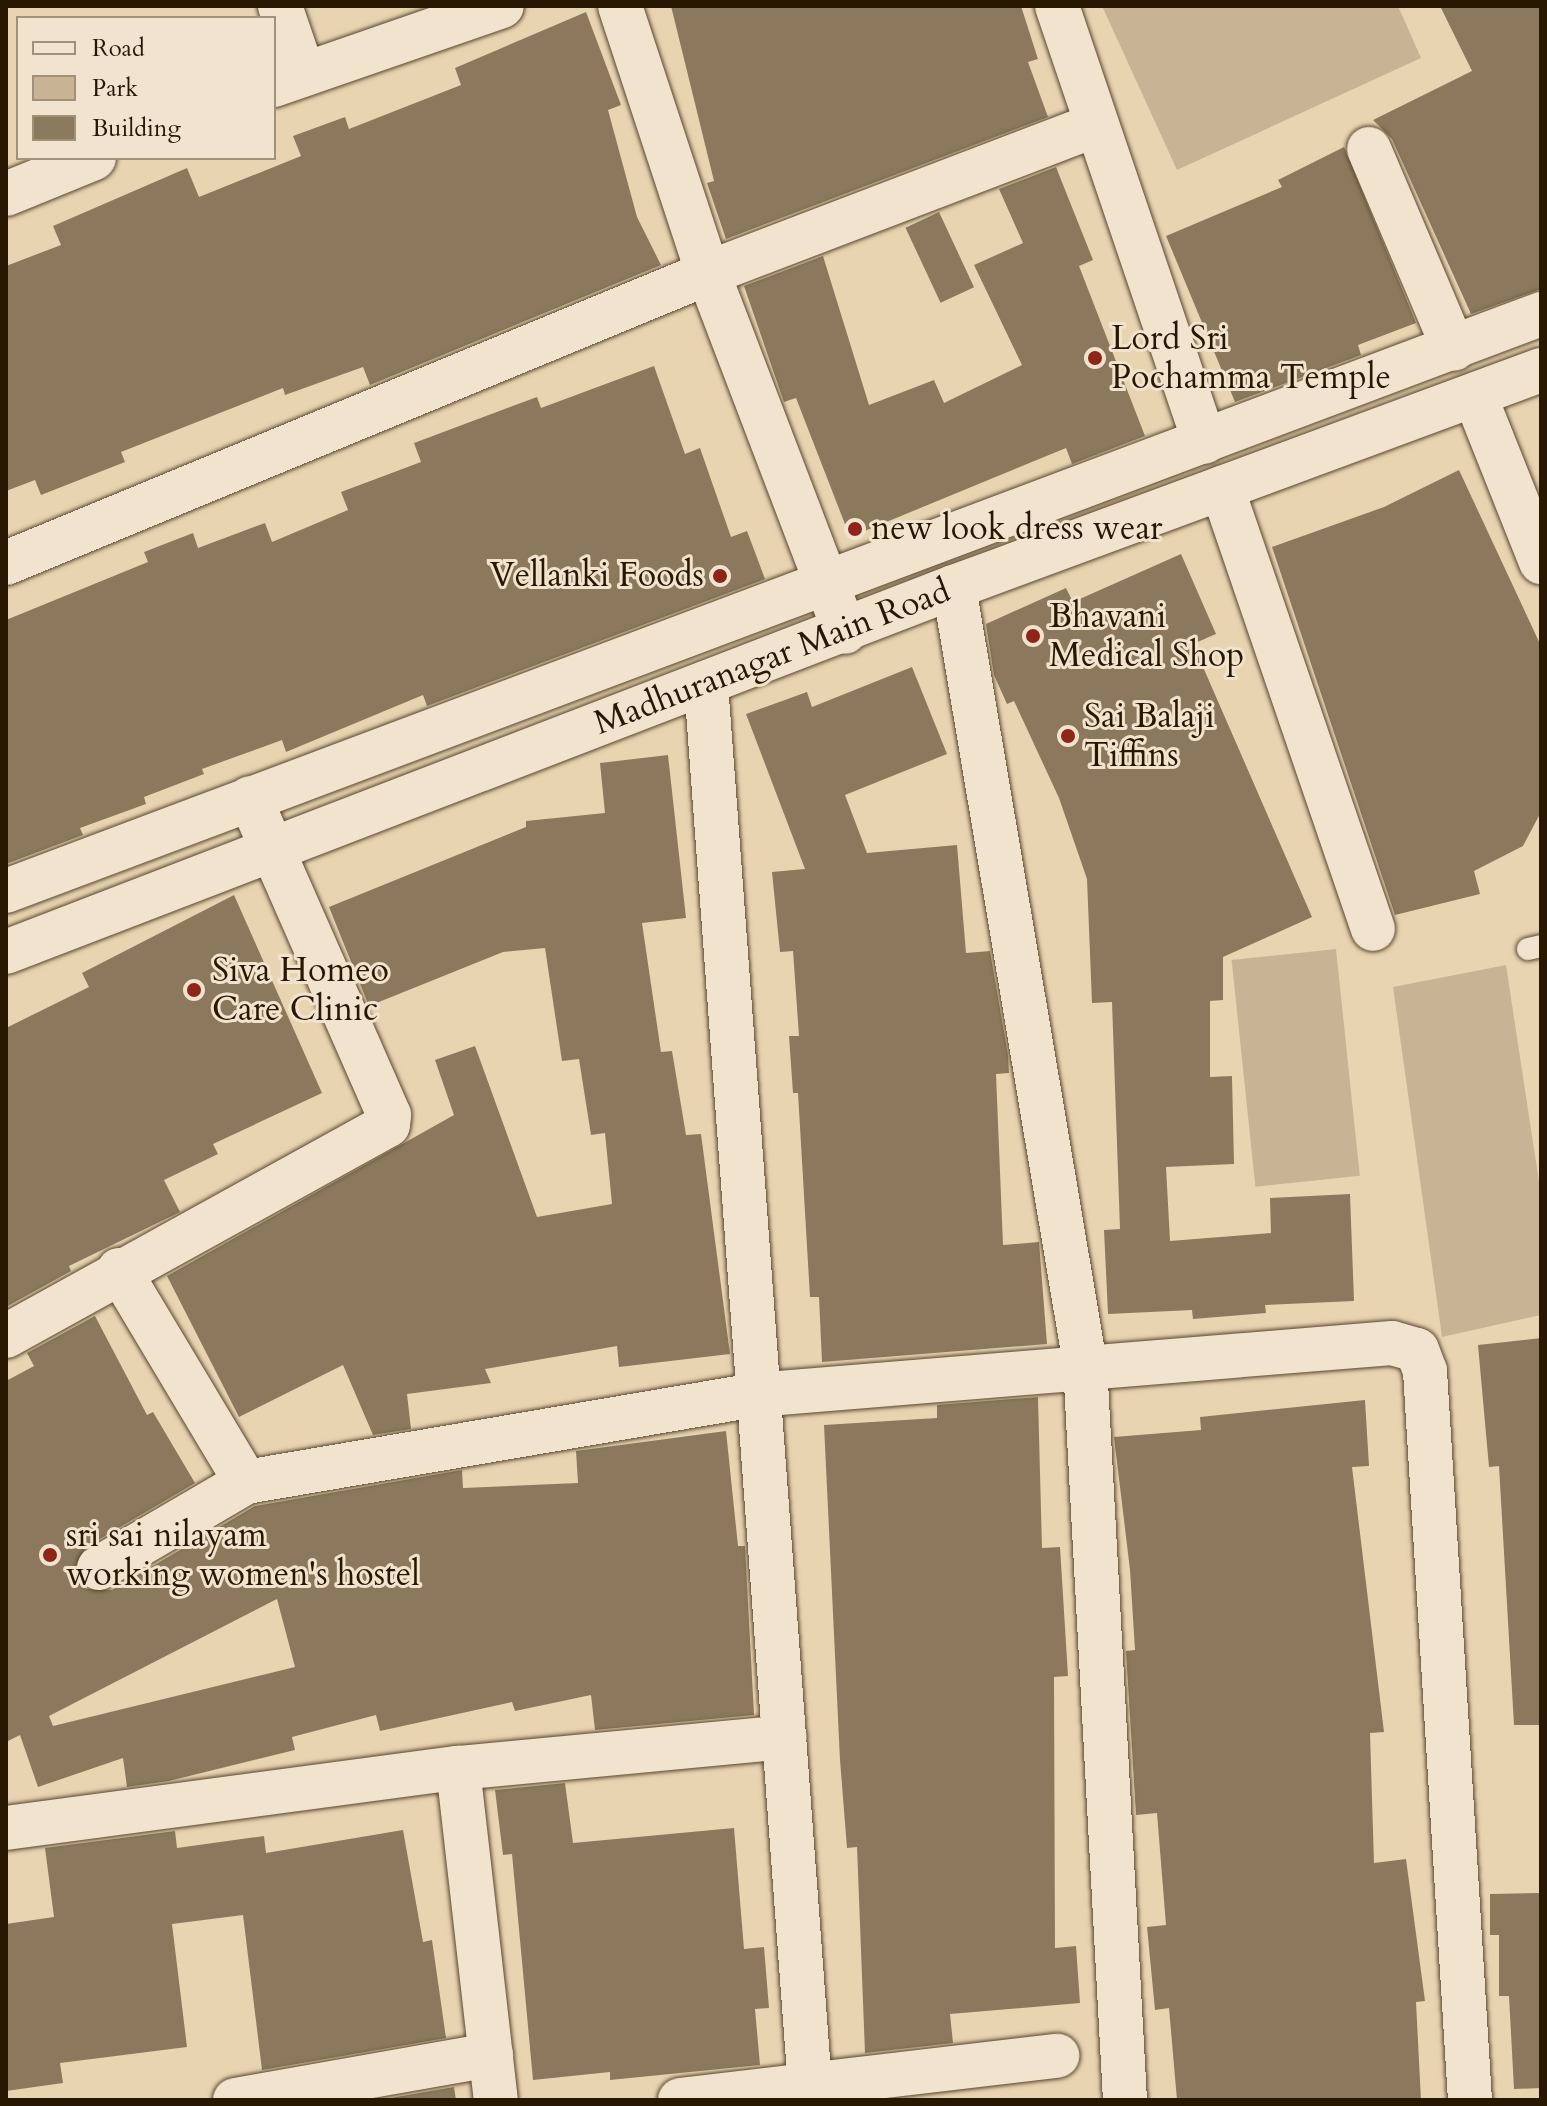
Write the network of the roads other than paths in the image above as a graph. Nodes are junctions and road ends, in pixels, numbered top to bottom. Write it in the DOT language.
graph roads {
  1 [pos="280,6"];
  2 [pos="502,6"];
  3 [pos="620,6"];
  4 [pos="1057,6"];
  5 [pos="289,79"];
  6 [pos="1096,125"];
  7 [pos="1369,149"];
  8 [pos="89,160"];
  9 [pos="6,194"];
  10 [pos="708,273"];
  11 [pos="1541,314"];
  12 [pos="1454,349"];
  13 [pos="1541,370"];
  14 [pos="1475,396"];
  15 [pos="1205,442"];
  16 [pos="1222,488"];
  17 [pos="1541,562"];
  18 [pos="6,563"];
  19 [pos="826,582"];
  20 [pos="954,587"];
  21 [pos="845,632"];
  22 [pos="706,684"];
  23 [pos="250,798"];
  24 [pos="269,848"];
  25 [pos="6,891"];
  26 [pos="1373,929"];
  27 [pos="6,952"];
  28 [pos="119,1270"];
  29 [pos="6,1336"];
  30 [pos="1085,1364"];
  31 [pos="755,1395"];
  32 [pos="246,1482"];
  33 [pos="99,1568"];
  34 [pos="785,1737"];
  35 [pos="458,1768"];
  36 [pos="10,1818"];
  37 [pos="491,2055"];
  38 [pos="1057,2056"];
  39 [pos="810,2094"];
  40 [pos="235,2100"];
  41 [pos="496,2100"];
  42 [pos="680,2100"];
  43 [pos="1125,2100"];
  44 [pos="1470,2100"];
  1 -- 5 [label="street"];
  2 -- 5 [label="street"];
  3 -- 10 [label="street"];
  4 -- 6 [label="street"];
  6 -- 10 [label="street"];
  6 -- 15 [label="street"];
  7 -- 12 [label="street"];
  8 -- 9 [label="street"];
  10 -- 18 [label="street"];
  10 -- 19 [label="street"];
  11 -- 12 [label="street, Madhuranagar Main Road"];
  12 -- 15 [label="street, Madhuranagar Main Road"];
  13 -- 14 [label="street, Madhuranagar Main Road"];
  14 -- 16 [label="street, Madhuranagar Main Road"];
  14 -- 17 [label="street"];
  15 -- 19 [label="street, Madhuranagar Main Road"];
  16 -- 20 [label="street, Madhuranagar Main Road"];
  16 -- 26 [label="street"];
  19 -- 21 [label="street"];
  19 -- 23 [label="street, Madhuranagar Main Road"];
  20 -- 21 [label="street, Madhuranagar Main Road"];
  20 -- 30 [label="street"];
  21 -- 22 [label="street, Madhuranagar Main Road"];
  22 -- 24 [label="street, Madhuranagar Main Road"];
  22 -- 31 [label="street"];
  23 -- 24 [label="street"];
  23 -- 25 [label="street, Madhuranagar Main Road"];
  24 -- 27 [label="street, Madhuranagar Main Road"];
  24 -- 28 [label="street"];
  28 -- 29 [label="street"];
  28 -- 32 [label="street"];
  30 -- 31 [label="street"];
  30 -- 43 [label="street"];
  30 -- 44 [label="street"];
  31 -- 32 [label="street"];
  31 -- 34 [label="street"];
  32 -- 33 [label="street"];
  34 -- 35 [label="street"];
  34 -- 39 [label="street"];
  35 -- 36 [label="street"];
  35 -- 37 [label="street"];
  37 -- 40 [label="street"];
  37 -- 41 [label="street"];
  38 -- 39 [label="street"];
  39 -- 42 [label="street"];
}
